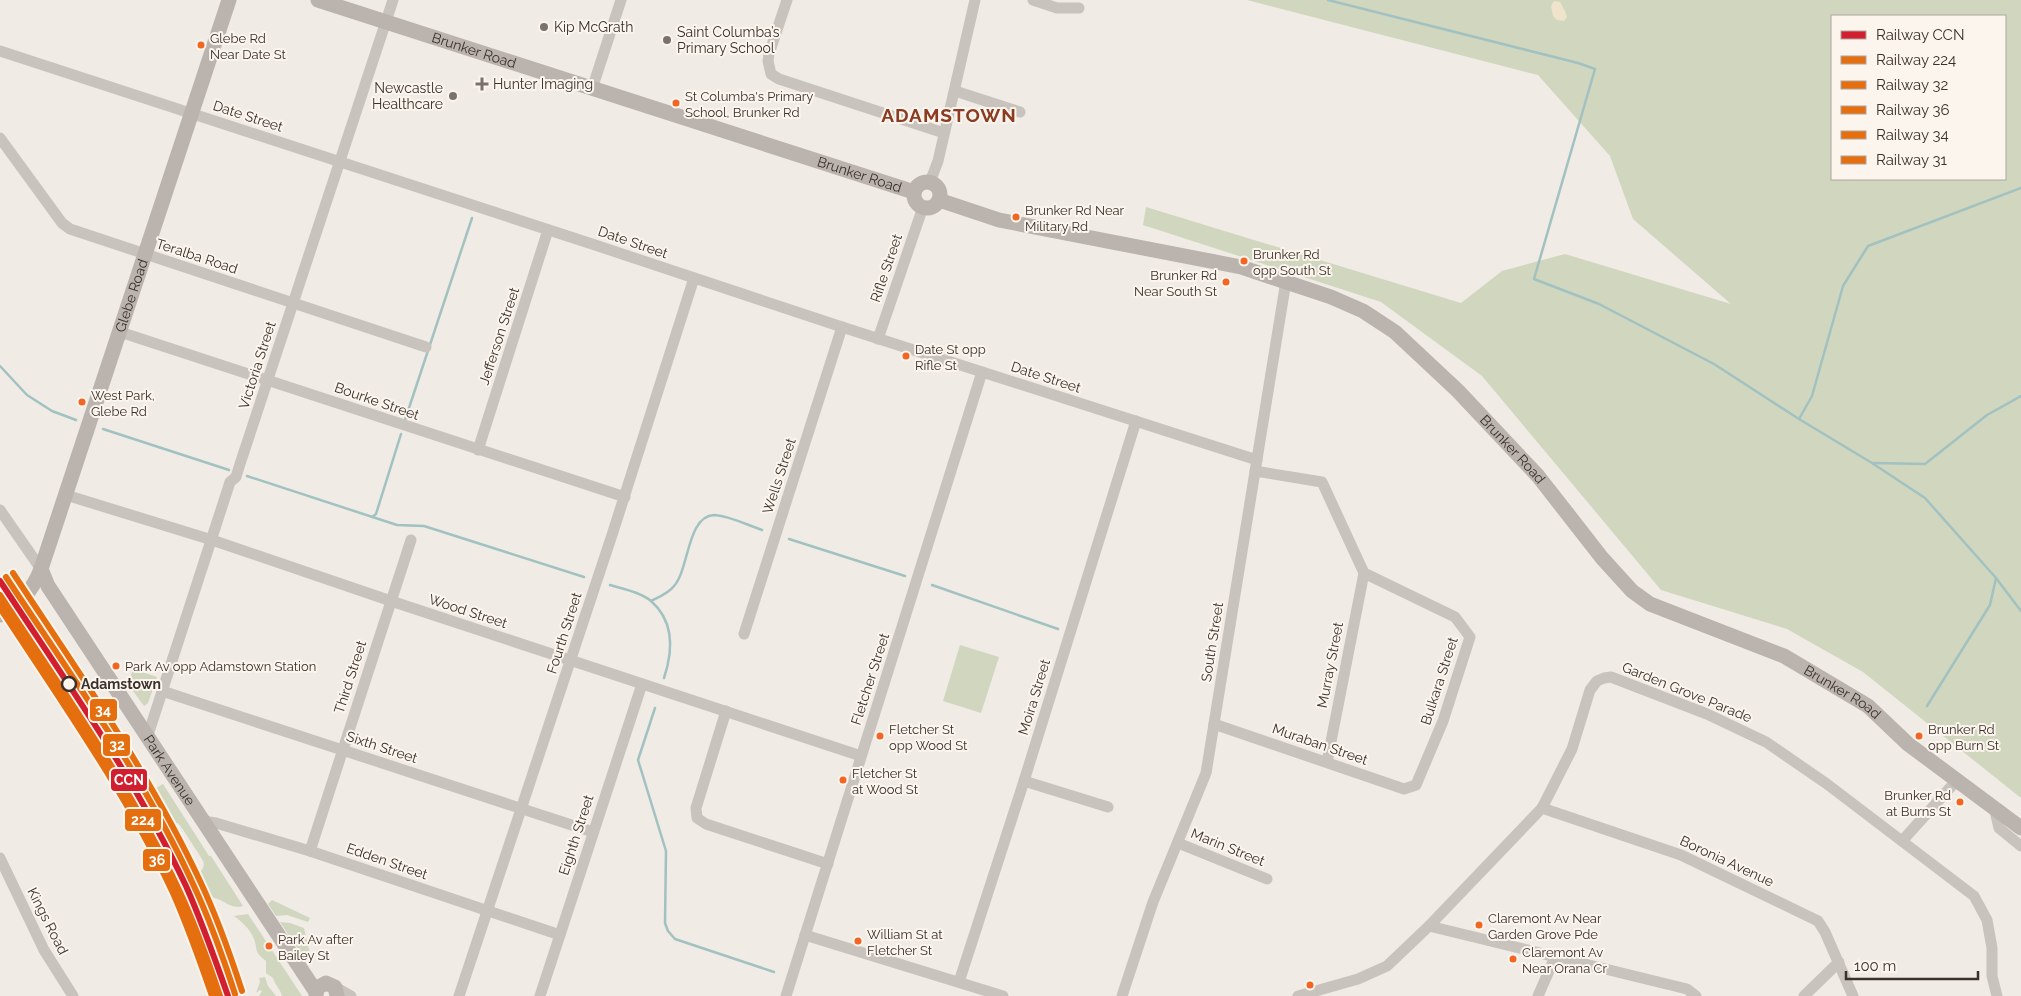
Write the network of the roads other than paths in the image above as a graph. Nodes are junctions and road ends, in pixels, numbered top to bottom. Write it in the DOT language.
graph roads {
  1 [pos="229,0"];
  2 [pos="318,0"];
  3 [pos="392,0"];
  4 [pos="621,0"];
  5 [pos="787,0"];
  6 [pos="975,0"];
  7 [pos="1033,0"];
  8 [pos="1079,8"];
  9 [pos="386,21"];
  10 [pos="0,51"];
  11 [pos="592,90"];
  12 [pos="954,91"];
  13 [pos="1020,112"];
  14 [pos="191,113"];
  15 [pos="944,133"];
  16 [pos="0,138"];
  17 [pos="339,162"];
  18 [pos="930,182"];
  19 [pos="914,192"];
  20 [pos="939,200"];
  21 [pos="923,207"];
  22 [pos="548,230"];
  23 [pos="144,254"];
  24 [pos="694,278"];
  25 [pos="1286,281"];
  26 [pos="292,303"];
  27 [pos="842,328"];
  28 [pos="120,332"];
  29 [pos="878,339"];
  30 [pos="426,346"];
  31 [pos="982,372"];
  32 [pos="268,380"];
  33 [pos="1136,422"];
  34 [pos="478,450"];
  35 [pos="1256,465"];
  36 [pos="66,495"];
  37 [pos="625,497"];
  38 [pos="0,510"];
  39 [pos="212,540"];
  40 [pos="411,540"];
  41 [pos="40,569"];
  42 [pos="1364,573"];
  43 [pos="391,602"];
  44 [pos="0,615"];
  45 [pos="744,634"];
  46 [pos="571,660"];
  47 [pos="642,684"];
  48 [pos="162,691"];
  49 [pos="726,711"];
  50 [pos="1214,724"];
  51 [pos="147,738"];
  52 [pos="342,750"];
  53 [pos="861,756"];
  54 [pos="1327,762"];
  55 [pos="1958,779"];
  56 [pos="1024,781"];
  57 [pos="1416,784"];
  58 [pos="1108,807"];
  59 [pos="1994,807"];
  60 [pos="522,808"];
  61 [pos="1542,808"];
  62 [pos="203,821"];
  63 [pos="2021,828"];
  64 [pos="593,832"];
  65 [pos="1902,841"];
  66 [pos="1178,844"];
  67 [pos="2021,846"];
  68 [pos="310,851"];
  69 [pos="0,858"];
  70 [pos="828,864"];
  71 [pos="1267,879"];
  72 [pos="488,911"];
  73 [pos="1430,926"];
  74 [pos="560,935"];
  75 [pos="805,935"];
  76 [pos="1556,957"];
  77 [pos="1838,962"];
  78 [pos="959,982"];
  79 [pos="325,991"];
  80 [pos="73,996"];
  81 [pos="351,996"];
  82 [pos="460,996"];
  83 [pos="540,996"];
  84 [pos="786,996"];
  85 [pos="1003,996"];
  86 [pos="1122,996"];
  87 [pos="1298,996"];
  88 [pos="1538,996"];
  89 [pos="1696,996"];
  90 [pos="1804,996"];
  91 [pos="1853,996"];
  92 [pos="1997,996"];
  1 -- 14 [label="main road, Glebe Road"];
  2 -- 9 [label="main road, Brunker Road"];
  3 -- 9 [label="street, Victoria Street"];
  4 -- 11 [label="street"];
  5 -- 15 [label="street"];
  6 -- 12 [label="street"];
  7 -- 8 [label="street"];
  9 -- 11 [label="main road, Brunker Road"];
  9 -- 17 [label="street, Victoria Street"];
  10 -- 14 [label="street, Date Street"];
  11 -- 19 [label="main road, Brunker Road"];
  12 -- 13 [label="street"];
  12 -- 15 [label="street"];
  14 -- 17 [label="street, Date Street"];
  14 -- 23 [label="main road, Glebe Road"];
  15 -- 18 [label="street"];
  16 -- 23 [label="street, Teralba Road"];
  17 -- 22 [label="street, Date Street"];
  17 -- 26 [label="street, Victoria Street"];
  18 -- 19 [label="main road"];
  18 -- 20 [label="main road"];
  19 -- 21 [label="main road"];
  20 -- 21 [label="main road"];
  20 -- 25 [label="main road, Brunker Road"];
  21 -- 29 [label="street, Rifle Street"];
  22 -- 24 [label="street, Date Street"];
  22 -- 34 [label="street, Jefferson Street"];
  23 -- 26 [label="street, Teralba Road"];
  23 -- 28 [label="main road, Glebe Road"];
  24 -- 27 [label="street, Date Street"];
  24 -- 37 [label="street, Fourth Street"];
  25 -- 35 [label="street, South Street"];
  25 -- 55 [label="main road, Brunker Road"];
  26 -- 30 [label="street, Teralba Road"];
  26 -- 32 [label="street, Victoria Street"];
  27 -- 29 [label="street, Date Street"];
  27 -- 45 [label="street, Wells Street"];
  28 -- 32 [label="street, Bourke Street"];
  28 -- 36 [label="main road, Glebe Road"];
  29 -- 31 [label="street, Date Street"];
  31 -- 33 [label="street, Date Street"];
  31 -- 53 [label="street, Fletcher Street"];
  32 -- 34 [label="street, Bourke Street"];
  32 -- 39 [label="street, Victoria Street"];
  33 -- 35 [label="street, Date Street"];
  33 -- 56 [label="street, Moira Street"];
  34 -- 37 [label="street, Bourke Street"];
  35 -- 42 [label="street"];
  35 -- 50 [label="street, South Street"];
  36 -- 39 [label="street, Wood Street"];
  36 -- 41 [label="main road, Glebe Road"];
  37 -- 46 [label="street, Fourth Street"];
  38 -- 41 [label="street"];
  39 -- 43 [label="street, Wood Street"];
  39 -- 48 [label="street, Victoria Street"];
  40 -- 43 [label="street, Third Street"];
  41 -- 44 [label="main road, Glebe Road"];
  41 -- 51 [label="main road, Park Avenue"];
  42 -- 54 [label="street, Murray Street"];
  42 -- 57 [label="street, Bulkara Street"];
  43 -- 46 [label="street, Wood Street"];
  43 -- 52 [label="street, Third Street"];
  46 -- 47 [label="street, Wood Street"];
  46 -- 60 [label="street, Fourth Street"];
  47 -- 49 [label="street, Wood Street"];
  47 -- 64 [label="street, Eighth Street"];
  48 -- 51 [label="street, Victoria Street"];
  48 -- 52 [label="street, Sixth Street"];
  49 -- 53 [label="street, Wood Street"];
  49 -- 70 [label="street"];
  50 -- 54 [label="street, Muraban Street"];
  50 -- 66 [label="street, South Street"];
  51 -- 62 [label="main road, Park Avenue"];
  52 -- 60 [label="street, Sixth Street"];
  52 -- 68 [label="street, Third Street"];
  53 -- 70 [label="street, Fletcher Street"];
  54 -- 57 [label="street, Muraban Street"];
  55 -- 59 [label="main road, Brunker Road"];
  55 -- 65 [label="street"];
  56 -- 58 [label="street"];
  56 -- 78 [label="street, Moira Street"];
  59 -- 63 [label="main road, Brunker Road"];
  59 -- 67 [label="street"];
  60 -- 64 [label="street, Sixth Street"];
  60 -- 72 [label="street, Fourth Street"];
  61 -- 65 [label="street, Garden Grove Parade"];
  61 -- 73 [label="street, Garden Grove Parade"];
  61 -- 77 [label="street, Boronia Avenue"];
  62 -- 68 [label="street, Edden Street"];
  62 -- 79 [label="main road, Park Avenue"];
  64 -- 74 [label="street, Eighth Street"];
  65 -- 92 [label="street, Garden Grove Parade"];
  66 -- 71 [label="street, Marin Street"];
  66 -- 86 [label="street, South Street"];
  68 -- 72 [label="street, Edden Street"];
  69 -- 80 [label="street, Kings Road"];
  70 -- 75 [label="street, Fletcher Street"];
  72 -- 74 [label="street, Edden Street"];
  72 -- 82 [label="street, Fourth Street"];
  73 -- 76 [label="street"];
  73 -- 87 [label="street, Garden Grove Parade"];
  74 -- 83 [label="street, Eighth Street"];
  75 -- 78 [label="street"];
  75 -- 84 [label="street, Fletcher Street"];
  76 -- 88 [label="street"];
  76 -- 89 [label="street"];
  77 -- 90 [label="street"];
  77 -- 91 [label="street, Boronia Avenue"];
  78 -- 85 [label="street"];
  79 -- 81 [label="street"];
}
